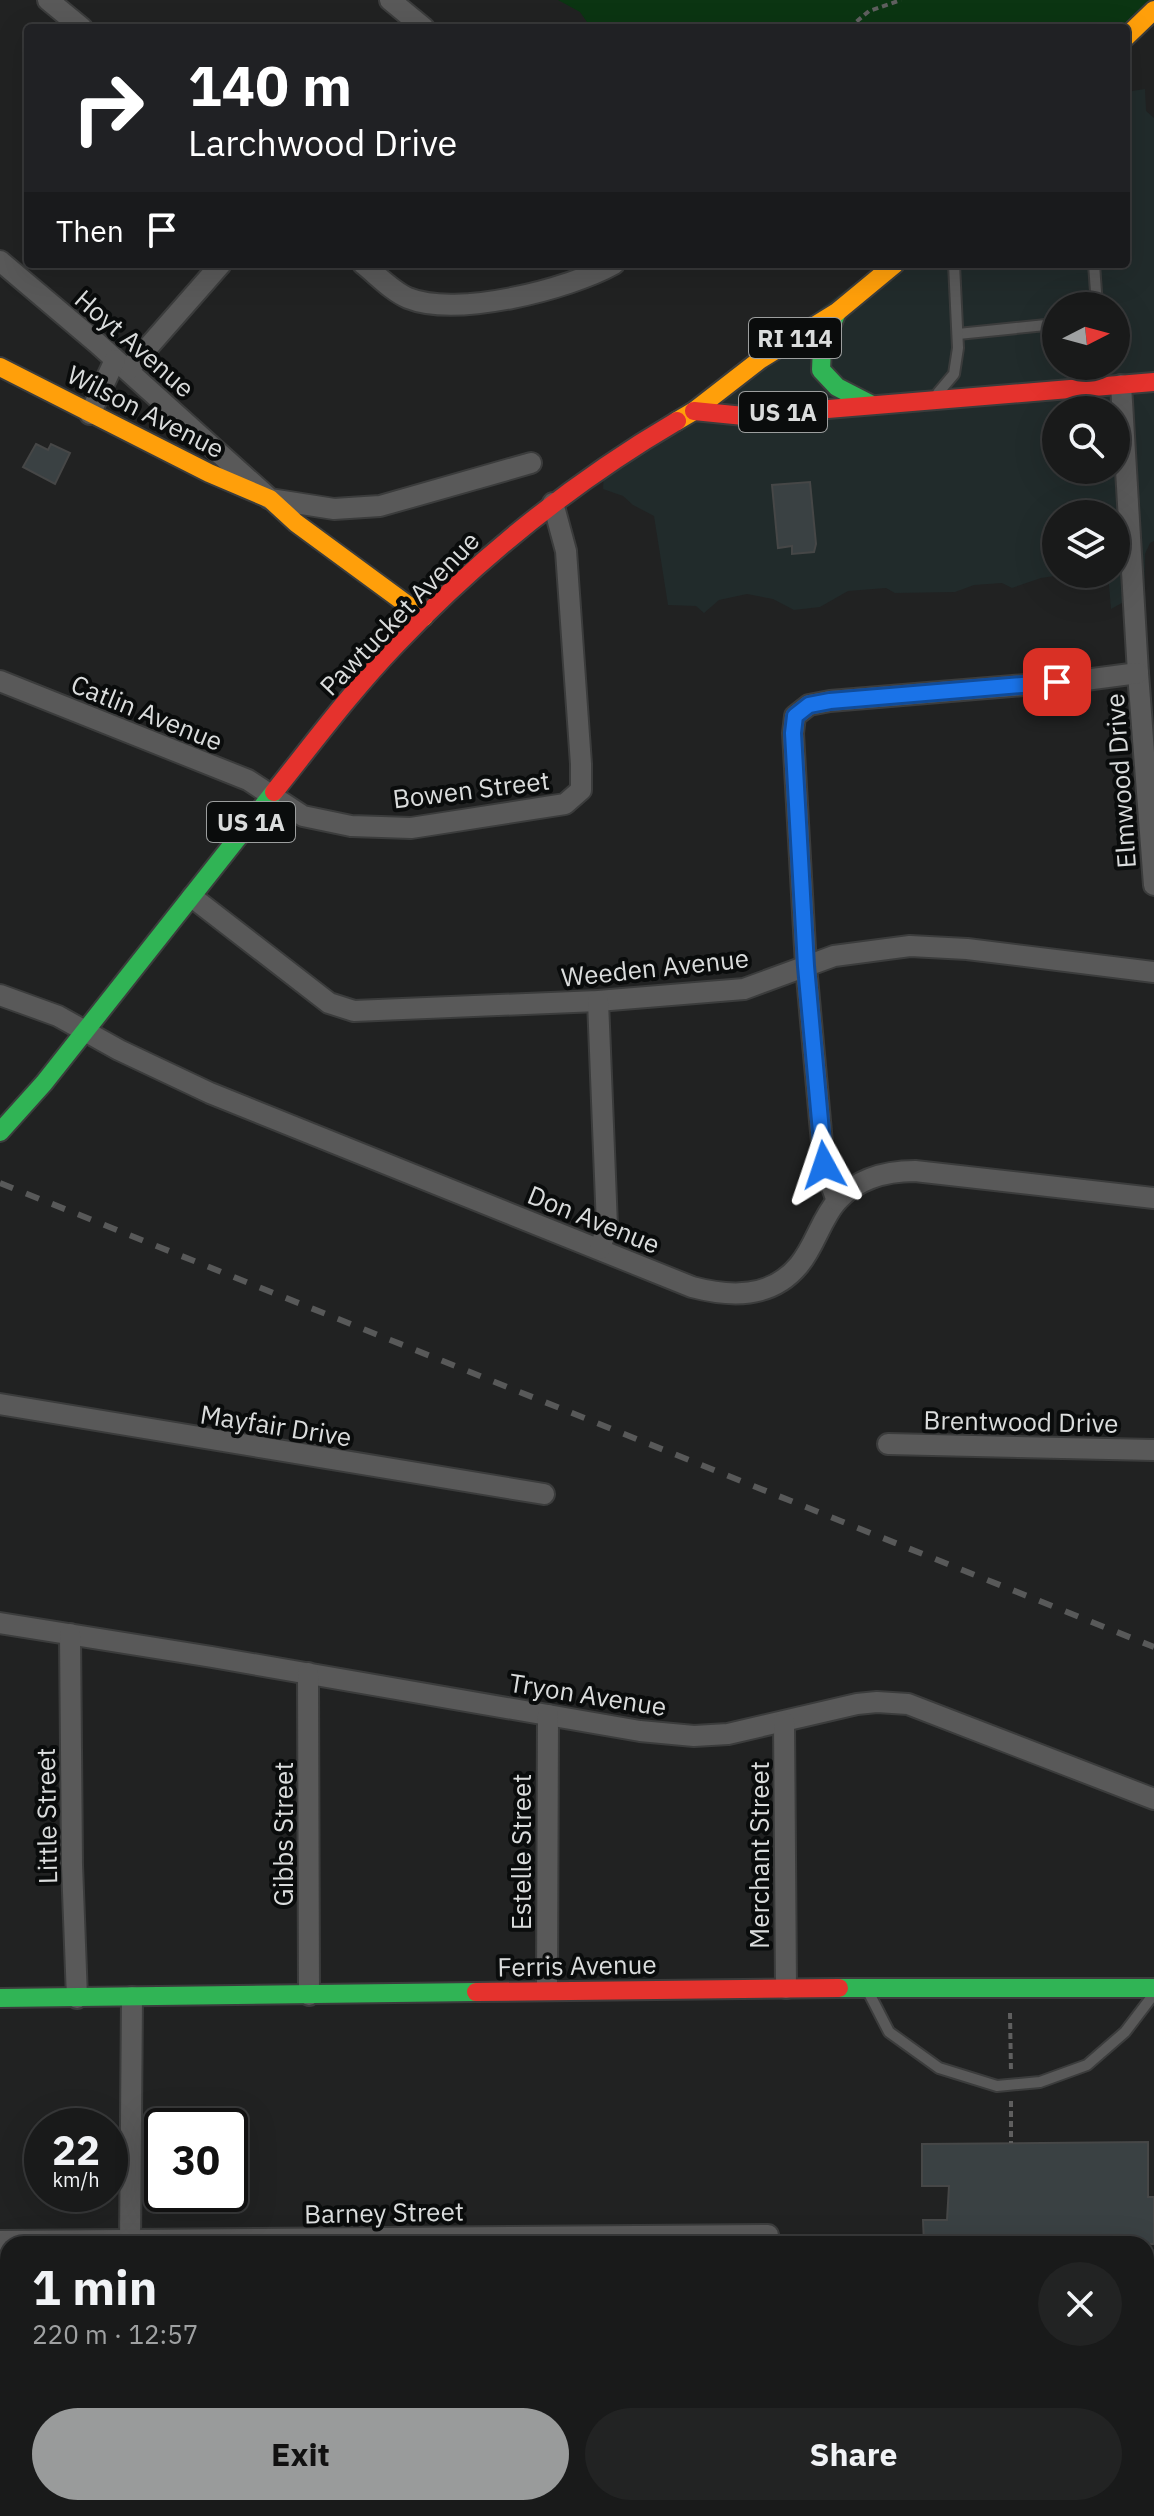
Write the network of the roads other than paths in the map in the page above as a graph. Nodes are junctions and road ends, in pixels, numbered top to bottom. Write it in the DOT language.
graph roads {
  1 [pos="48,0"];
  2 [pos="390,0"];
  3 [pos="1154,10"];
  4 [pos="77,24"];
  5 [pos="417,24"];
  6 [pos="1130,33"];
  7 [pos="0,261"];
  8 [pos="217,268"];
  9 [pos="368,268"];
  10 [pos="607,268"];
  11 [pos="890,268"];
  12 [pos="954,268"];
  13 [pos="1094,268"];
  14 [pos="1096,292"];
  15 [pos="837,312"];
  16 [pos="1042,325"];
  17 [pos="958,334"];
  18 [pos="122,365"];
  19 [pos="0,367"];
  20 [pos="1154,382"];
  21 [pos="1121,385"];
  22 [pos="932,401"];
  23 [pos="872,405"];
  24 [pos="694,411"];
  25 [pos="90,414"];
  26 [pos="531,463"];
  27 [pos="270,499"];
  28 [pos="553,503"];
  29 [pos="424,617"];
  30 [pos="1138,673"];
  31 [pos="0,681"];
  32 [pos="271,796"];
  33 [pos="1154,885"];
  34 [pos="192,897"];
  35 [pos="806,966"];
  36 [pos="1154,972"];
  37 [pos="0,995"];
  38 [pos="598,1001"];
  39 [pos="85,1032"];
  40 [pos="0,1132"];
  41 [pos="1154,1198"];
  42 [pos="837,1201"];
  43 [pos="600,1249"];
  44 [pos="0,1404"];
  45 [pos="888,1444"];
  46 [pos="1154,1450"];
  47 [pos="544,1494"];
  48 [pos="0,1623"];
  49 [pos="70,1634"];
  50 [pos="308,1673"];
  51 [pos="548,1715"];
  52 [pos="784,1722"];
  53 [pos="1154,1799"];
  54 [pos="786,1988"];
  55 [pos="1154,1988"];
  56 [pos="867,1989"];
  57 [pos="547,1990"];
  58 [pos="1154,1994"];
  59 [pos="309,1995"];
  60 [pos="132,1997"];
  61 [pos="0,1998"];
  62 [pos="77,1998"];
  63 [pos="768,2235"];
  64 [pos="130,2236"];
  65 [pos="688,2236"];
  1 -- 4 [label="street"];
  2 -- 5 [label="street"];
  3 -- 6 [label="main road"];
  7 -- 18 [label="street, Hoyt Avenue"];
  8 -- 18 [label="street"];
  9 -- 10 [label="street"];
  11 -- 15 [label="main road, Pawtucket Avenue / RI 114"];
  12 -- 17 [label="lane"];
  13 -- 14 [label="lane"];
  15 -- 23 [label="main road"];
  15 -- 24 [label="main road, Pawtucket Avenue / RI 114"];
  16 -- 17 [label="lane"];
  17 -- 22 [label="lane"];
  18 -- 25 [label="street"];
  18 -- 27 [label="street, Hoyt Avenue"];
  19 -- 25 [label="main road, Wilson Avenue"];
  20 -- 21 [label="main road, US 1A"];
  21 -- 22 [label="main road, US 1A"];
  21 -- 30 [label="street, Elmwood Drive"];
  22 -- 23 [label="main road, US 1A"];
  23 -- 24 [label="main road, US 1A"];
  24 -- 28 [label="main road, Pawtucket Avenue / US 1A"];
  25 -- 27 [label="main road, Wilson Avenue"];
  26 -- 27 [label="street"];
  27 -- 29 [label="main road, Hoyt Avenue"];
  28 -- 29 [label="main road, Pawtucket Avenue / US 1A"];
  28 -- 32 [label="street, Bowen Street"];
  29 -- 32 [label="main road, Pawtucket Avenue / US 1A"];
  30 -- 33 [label="street, Elmwood Drive"];
  30 -- 35 [label="street"];
  31 -- 32 [label="street, Catlin Avenue"];
  32 -- 34 [label="main road, Pawtucket Avenue / US 1A"];
  34 -- 38 [label="street, Weeden Avenue"];
  34 -- 39 [label="main road, Pawtucket Avenue / US 1A"];
  35 -- 36 [label="street, Weeden Avenue"];
  35 -- 38 [label="street, Weeden Avenue"];
  35 -- 42 [label="street"];
  37 -- 39 [label="street, Don Avenue"];
  38 -- 43 [label="street"];
  39 -- 40 [label="main road, Pawtucket Avenue / US 1A"];
  39 -- 43 [label="street, Don Avenue"];
  41 -- 42 [label="street, Don Avenue"];
  42 -- 43 [label="street, Don Avenue"];
  44 -- 47 [label="street, Mayfair Drive"];
  45 -- 46 [label="street, Brentwood Drive"];
  48 -- 49 [label="street, Tryon Avenue"];
  49 -- 50 [label="street, Tryon Avenue"];
  49 -- 62 [label="street, Little Street"];
  50 -- 51 [label="street, Tryon Avenue"];
  50 -- 59 [label="street, Gibbs Street"];
  51 -- 52 [label="street, Tryon Avenue"];
  51 -- 57 [label="street, Estelle Street"];
  52 -- 53 [label="street, Tryon Avenue"];
  52 -- 54 [label="street, Merchant Street"];
  54 -- 56 [label="main road, Ferris Avenue"];
  54 -- 57 [label="main road, Ferris Avenue"];
  55 -- 56 [label="main road, Ferris Avenue"];
  56 -- 58 [label="lane"];
  57 -- 59 [label="main road, Ferris Avenue"];
  59 -- 60 [label="main road, Ferris Avenue"];
  60 -- 62 [label="main road, Ferris Avenue"];
  60 -- 64 [label="street"];
  61 -- 62 [label="main road, Ferris Avenue"];
  63 -- 65 [label="street, Barney Street"];
}
